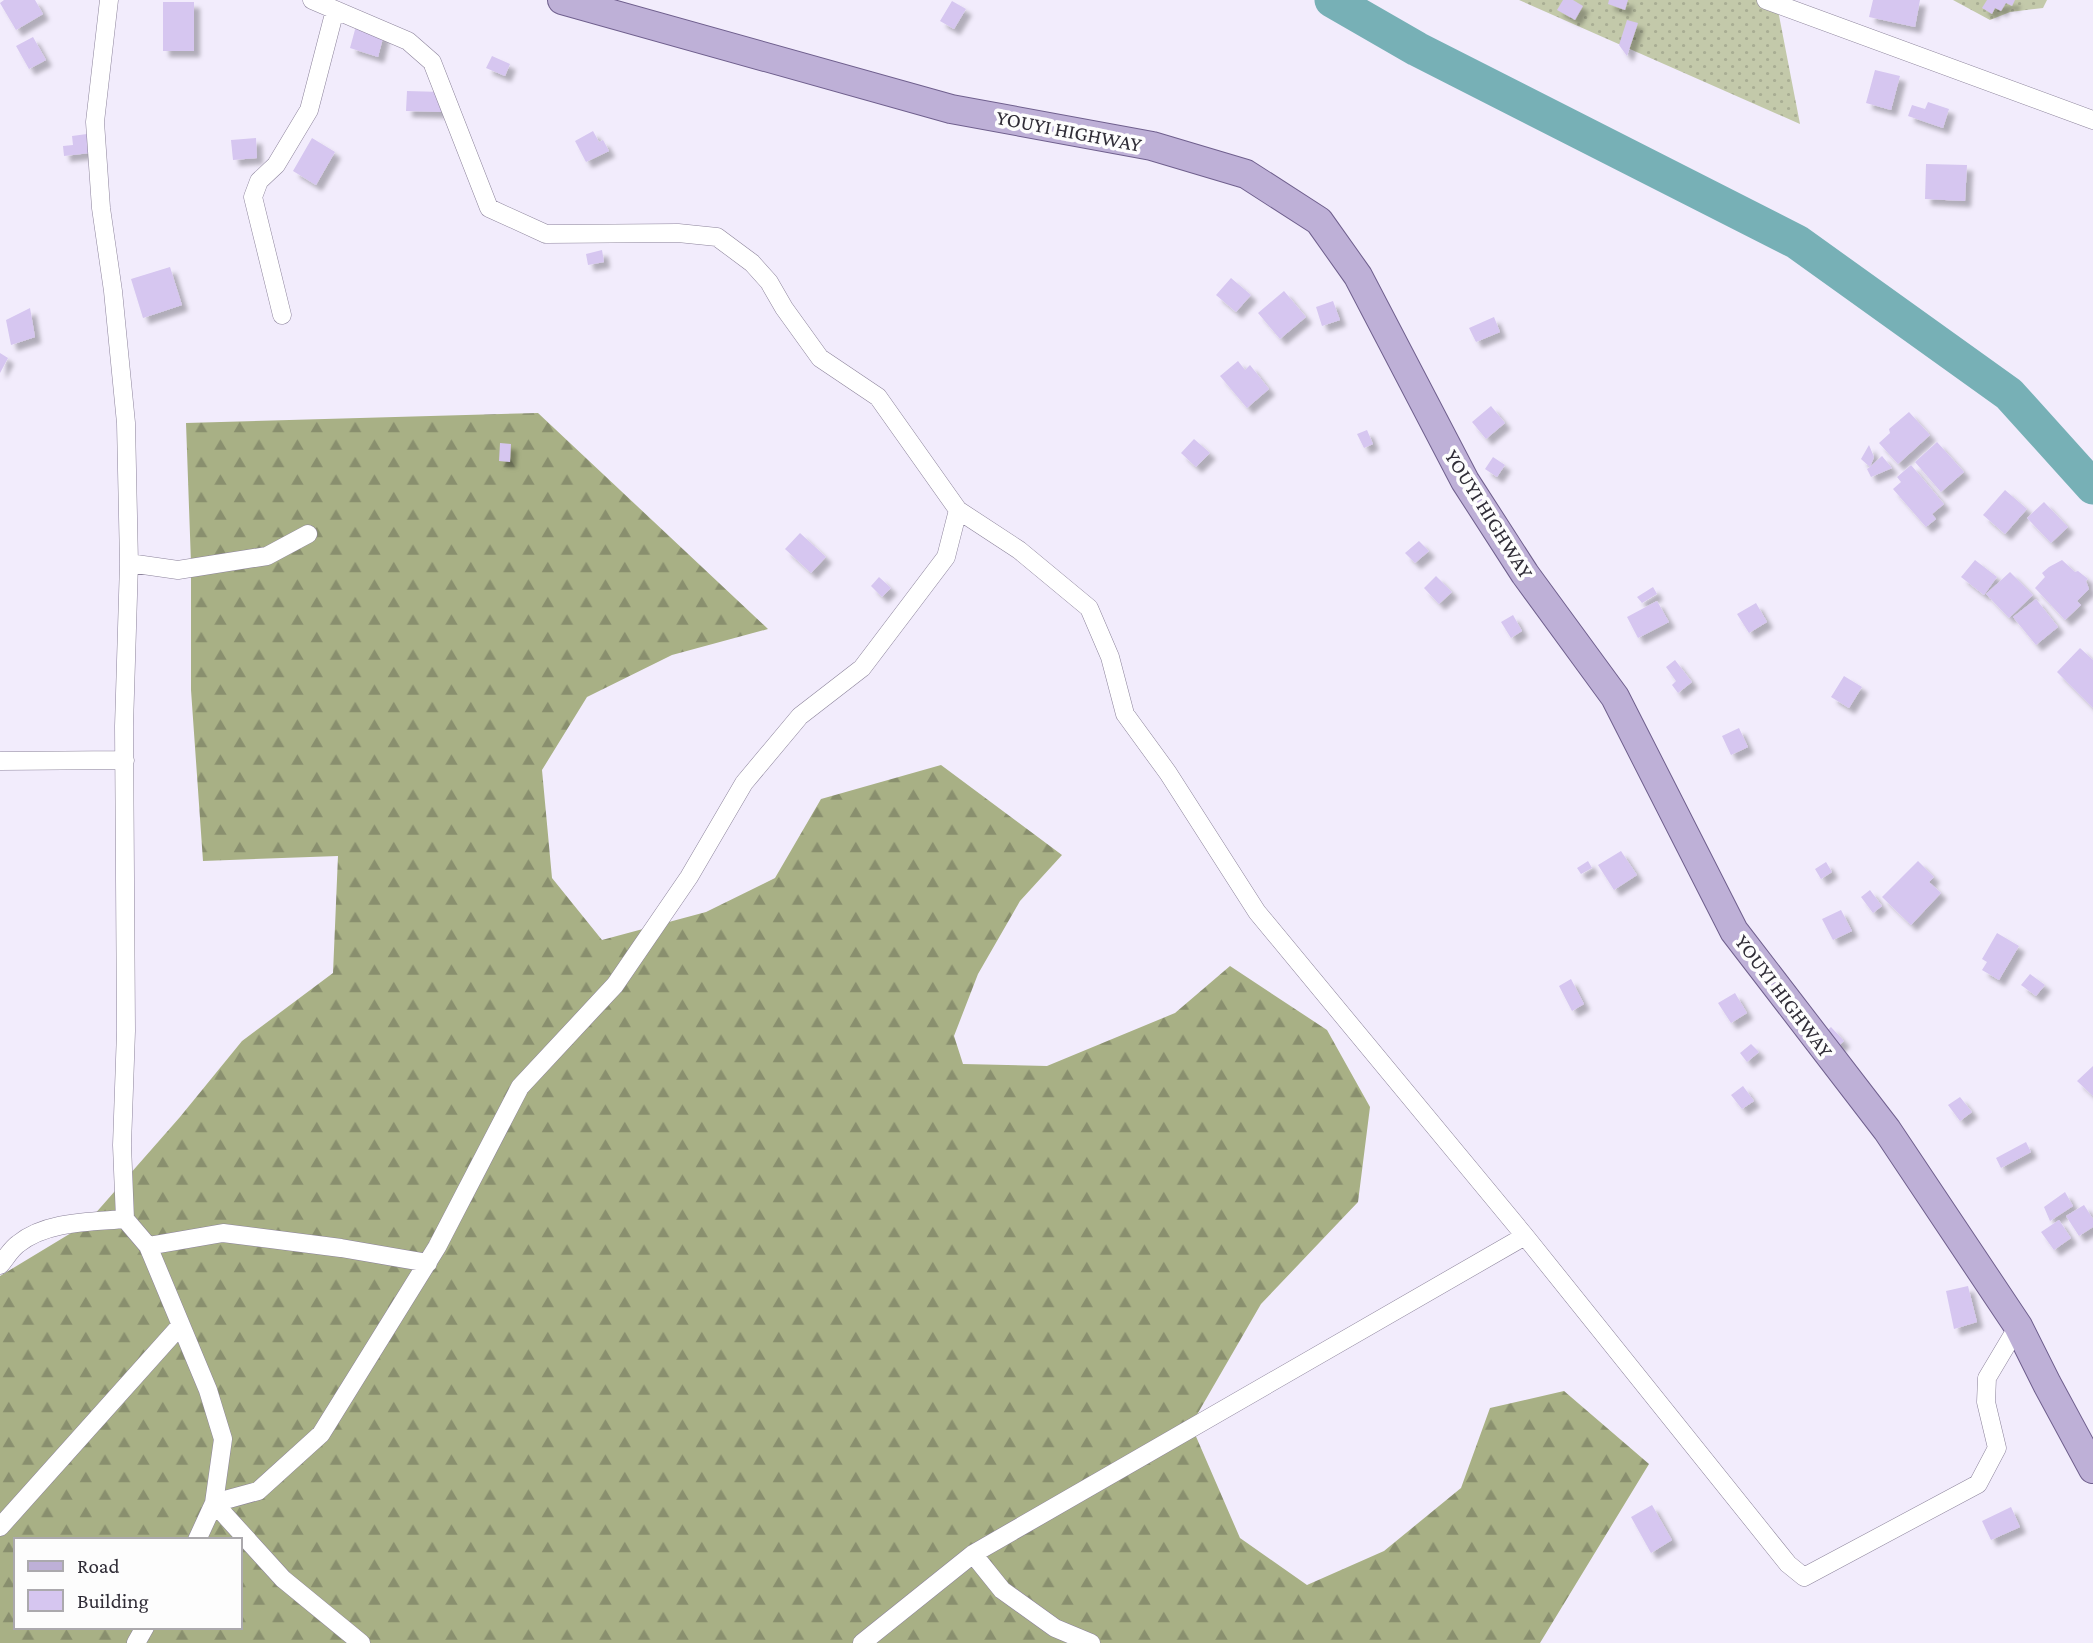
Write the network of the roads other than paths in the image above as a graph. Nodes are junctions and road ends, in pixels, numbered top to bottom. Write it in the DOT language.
graph roads {
  1 [pos="109,0"];
  2 [pos="312,0"];
  3 [pos="562,0"];
  4 [pos="1766,0"];
  5 [pos="335,10"];
  6 [pos="2093,120"];
  7 [pos="282,315"];
  8 [pos="958,510"];
  9 [pos="309,534"];
  10 [pos="129,563"];
  11 [pos="125,760"];
  12 [pos="0,761"];
  13 [pos="125,1219"];
  14 [pos="1525,1236"];
  15 [pos="148,1246"];
  16 [pos="428,1262"];
  17 [pos="0,1265"];
  18 [pos="180,1326"];
  19 [pos="2018,1326"];
  20 [pos="2093,1469"];
  21 [pos="214,1503"];
  22 [pos="0,1527"];
  23 [pos="198,1538"];
  24 [pos="973,1553"];
  25 [pos="361,1643"];
  26 [pos="862,1643"];
  27 [pos="1091,1643"];
  1 -- 10 [label="street"];
  2 -- 5 [label="street"];
  3 -- 19 [label="main road, YOUYI HIGHWAY"];
  4 -- 6 [label="street"];
  5 -- 7 [label="street"];
  5 -- 8 [label="street"];
  8 -- 14 [label="street"];
  8 -- 16 [label="street"];
  9 -- 10 [label="street"];
  10 -- 11 [label="street"];
  11 -- 12 [label="street"];
  11 -- 13 [label="street"];
  13 -- 15 [label="street"];
  13 -- 17 [label="street"];
  14 -- 19 [label="street"];
  14 -- 24 [label="street"];
  15 -- 16 [label="street"];
  15 -- 18 [label="street"];
  16 -- 21 [label="street"];
  18 -- 21 [label="street"];
  18 -- 22 [label="street"];
  19 -- 20 [label="main road, YOUYI HIGHWAY"];
  21 -- 23 [label="street"];
  21 -- 25 [label="street"];
  24 -- 26 [label="street"];
  24 -- 27 [label="street"];
}
